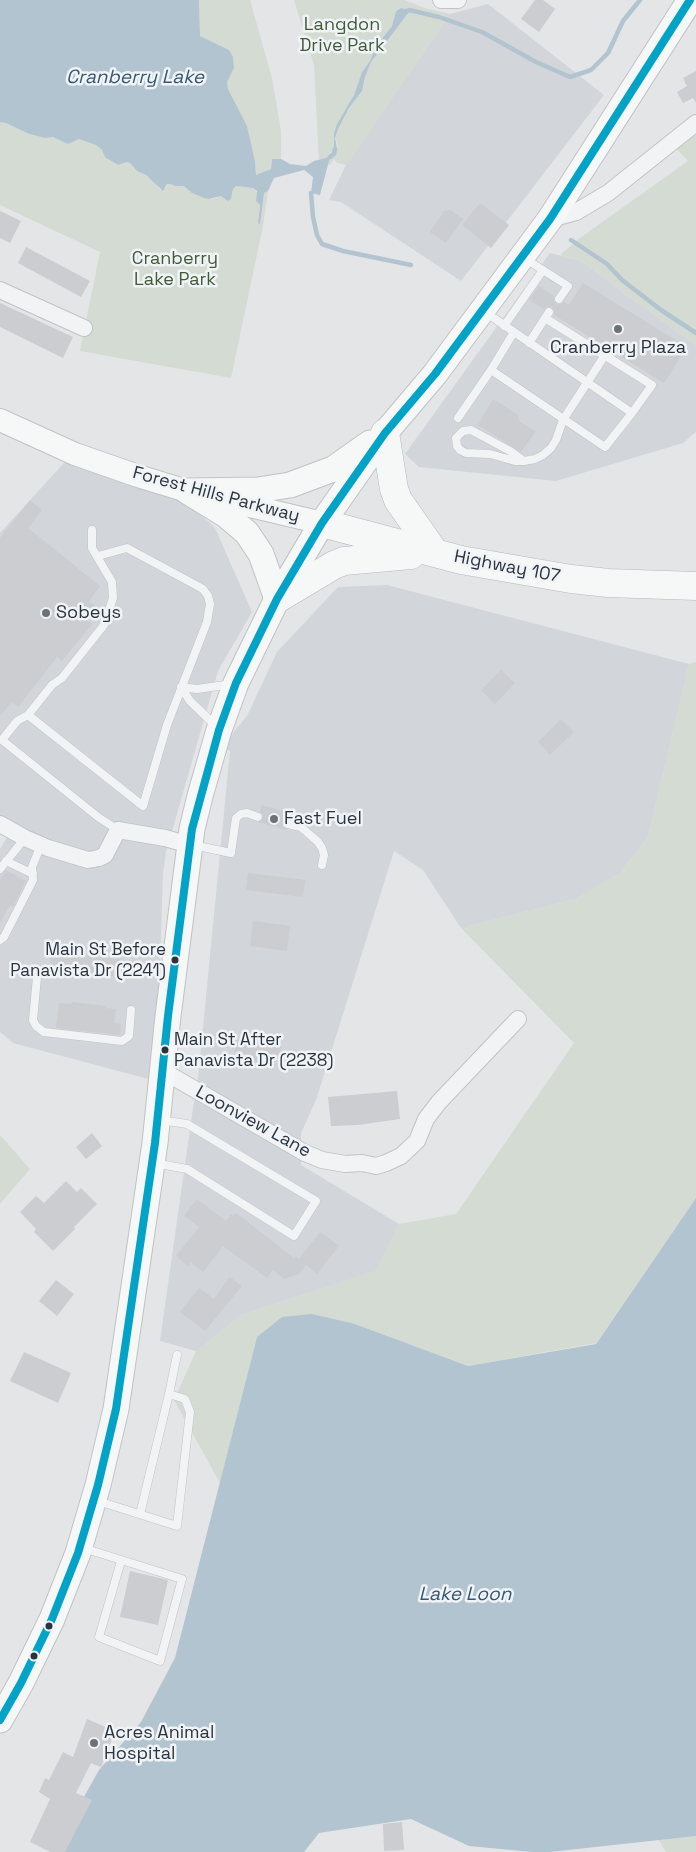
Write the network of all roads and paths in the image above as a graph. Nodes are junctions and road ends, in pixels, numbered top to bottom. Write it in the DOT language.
graph roads {
  1 [pos="441,0"];
  2 [pos="458,0"];
  3 [pos="690,0"];
  4 [pos="696,123"];
  5 [pos="550,219"];
  6 [pos="533,263"];
  7 [pos="0,290"];
  8 [pos="559,299"];
  9 [pos="483,311"];
  10 [pos="504,326"];
  11 [pos="84,328"];
  12 [pos="514,332"];
  13 [pos="529,343"];
  14 [pos="605,355"];
  15 [pos="491,370"];
  16 [pos="586,382"];
  17 [pos="632,413"];
  18 [pos="458,418"];
  19 [pos="0,420"];
  20 [pos="563,420"];
  21 [pos="385,433"];
  22 [pos="524,461"];
  23 [pos="187,491"];
  24 [pos="322,523"];
  25 [pos="92,530"];
  26 [pos="435,553"];
  27 [pos="98,556"];
  28 [pos="696,586"];
  29 [pos="277,599"];
  30 [pos="236,684"];
  31 [pos="181,687"];
  32 [pos="28,715"];
  33 [pos="219,730"];
  34 [pos="258,817"];
  35 [pos="0,824"];
  36 [pos="288,824"];
  37 [pos="118,830"];
  38 [pos="25,838"];
  39 [pos="190,844"];
  40 [pos="41,845"];
  41 [pos="6,861"];
  42 [pos="322,865"];
  43 [pos="0,869"];
  44 [pos="33,874"];
  45 [pos="0,940"];
  46 [pos="37,977"];
  47 [pos="131,1010"];
  48 [pos="518,1019"];
  49 [pos="164,1071"];
  50 [pos="158,1119"];
  51 [pos="152,1162"];
  52 [pos="177,1356"];
  53 [pos="169,1394"];
  54 [pos="94,1500"];
  55 [pos="140,1514"];
  56 [pos="80,1547"];
  57 [pos="122,1561"];
  58 [pos="0,1720"];
  1 -- 2 [label="street"];
  3 -- 5 [label="main road"];
  4 -- 5 [label="street"];
  5 -- 6 [label="main road"];
  6 -- 8 [label="lane"];
  6 -- 9 [label="main road"];
  6 -- 10 [label="lane"];
  7 -- 11 [label="street"];
  9 -- 10 [label="lane"];
  9 -- 21 [label="main road"];
  10 -- 12 [label="lane"];
  12 -- 13 [label="lane"];
  12 -- 15 [label="lane"];
  13 -- 14 [label="lane"];
  13 -- 16 [label="lane"];
  14 -- 16 [label="lane"];
  14 -- 17 [label="lane"];
  15 -- 18 [label="lane"];
  15 -- 20 [label="lane"];
  16 -- 17 [label="lane"];
  16 -- 20 [label="lane"];
  17 -- 20 [label="lane"];
  19 -- 23 [label="main road, Forest Hills Parkway"];
  20 -- 22 [label="lane"];
  21 -- 23 [label="main road"];
  21 -- 24 [label="main road"];
  21 -- 26 [label="highway"];
  22 -- 22 [label="lane"];
  23 -- 24 [label="main road, Forest Hills Parkway"];
  23 -- 29 [label="main road"];
  24 -- 26 [label="highway, Highway 107"];
  24 -- 29 [label="main road"];
  25 -- 27 [label="lane"];
  26 -- 28 [label="highway, Highway 107"];
  26 -- 29 [label="highway"];
  27 -- 31 [label="lane"];
  27 -- 32 [label="lane"];
  29 -- 30 [label="main road"];
  30 -- 31 [label="lane"];
  30 -- 33 [label="main road"];
  31 -- 32 [label="lane"];
  31 -- 33 [label="lane"];
  32 -- 37 [label="lane"];
  33 -- 39 [label="main road"];
  34 -- 39 [label="lane"];
  35 -- 38 [label="street"];
  36 -- 42 [label="lane"];
  37 -- 39 [label="street"];
  37 -- 40 [label="street"];
  38 -- 40 [label="street"];
  38 -- 41 [label="lane"];
  39 -- 49 [label="main road"];
  40 -- 44 [label="lane"];
  41 -- 43 [label="lane"];
  41 -- 44 [label="lane"];
  44 -- 45 [label="lane"];
  46 -- 47 [label="lane"];
  48 -- 49 [label="street, Loonview Lane"];
  49 -- 50 [label="main road"];
  50 -- 51 [label="main road"];
  50 -- 51 [label="lane"];
  51 -- 54 [label="main road"];
  52 -- 53 [label="lane"];
  53 -- 55 [label="lane"];
  53 -- 55 [label="lane"];
  54 -- 55 [label="lane"];
  54 -- 56 [label="main road"];
  56 -- 57 [label="lane"];
  56 -- 58 [label="main road"];
  57 -- 57 [label="lane"];
}
